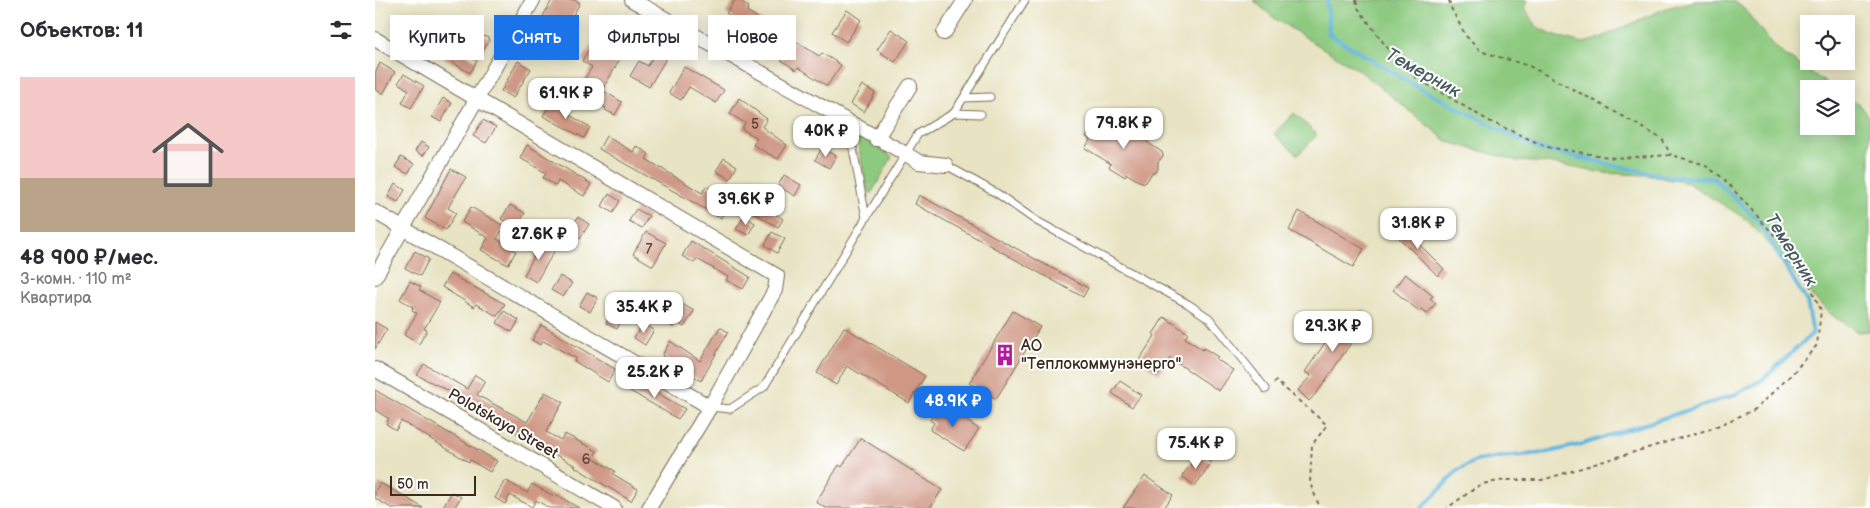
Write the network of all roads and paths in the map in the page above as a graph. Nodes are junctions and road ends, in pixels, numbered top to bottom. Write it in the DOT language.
graph roads {
  1 [pos="533,0"];
  2 [pos="632,0"];
  3 [pos="965,0"];
  4 [pos="1025,0"];
  5 [pos="1356,0"];
  6 [pos="1449,0"];
  7 [pos="944,33"];
  8 [pos="375,39"];
  9 [pos="910,86"];
  10 [pos="990,97"];
  11 [pos="964,98"];
  12 [pos="477,99"];
  13 [pos="954,113"];
  14 [pos="981,114"];
  15 [pos="848,122"];
  16 [pos="876,138"];
  17 [pos="906,154"];
  18 [pos="1671,155"];
  19 [pos="946,165"];
  20 [pos="375,212"];
  21 [pos="866,218"];
  22 [pos="403,228"];
  23 [pos="375,277"];
  24 [pos="375,369"];
  25 [pos="1266,389"];
  26 [pos="709,407"];
  27 [pos="614,508"];
  28 [pos="649,508"];
  29 [pos="1320,508"];
  30 [pos="1447,508"];
  1 -- 12 [label="street"];
  2 -- 15 [label="street"];
  3 -- 7 [label="street"];
  4 -- 11 [label="lane"];
  5 -- 18 [label="path"];
  6 -- 18 [label="path"];
  8 -- 12 [label="street"];
  9 -- 16 [label="street"];
  10 -- 11 [label="lane"];
  11 -- 13 [label="lane"];
  12 -- 22 [label="street"];
  12 -- 26 [label="street"];
  13 -- 14 [label="lane"];
  13 -- 17 [label="lane"];
  15 -- 16 [label="street"];
  15 -- 21 [label="lane"];
  16 -- 17 [label="street"];
  17 -- 19 [label="street"];
  17 -- 21 [label="lane"];
  18 -- 30 [label="path"];
  19 -- 25 [label="lane"];
  20 -- 22 [label="street"];
  21 -- 26 [label="lane"];
  22 -- 23 [label="street"];
  22 -- 26 [label="street"];
  24 -- 27 [label="street, Polotskaya Street"];
  25 -- 29 [label="path"];
  26 -- 28 [label="street"];
}
